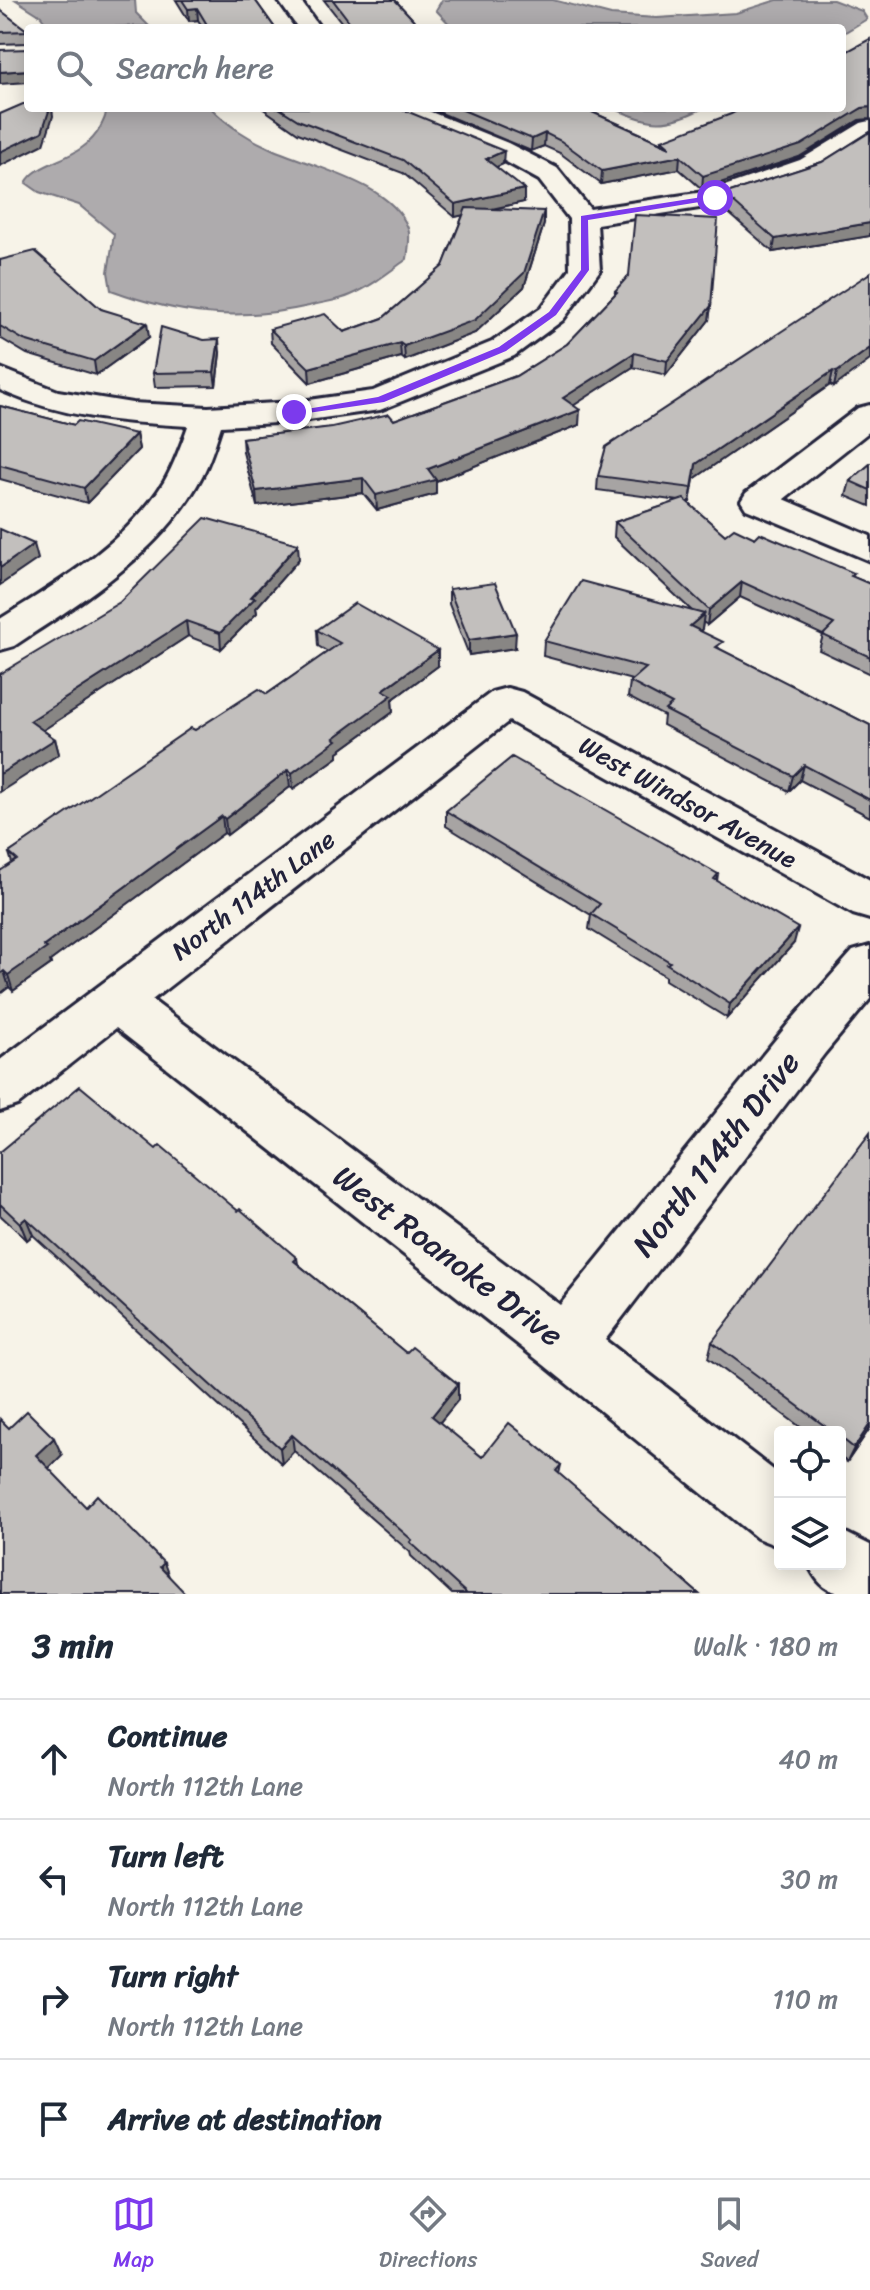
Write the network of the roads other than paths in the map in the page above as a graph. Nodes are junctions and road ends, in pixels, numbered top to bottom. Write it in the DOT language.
graph roads {
  1 [pos="289,0"];
  2 [pos="306,24"];
  3 [pos="409,112"];
  4 [pos="870,128"];
  5 [pos="583,218"];
  6 [pos="0,378"];
  7 [pos="870,415"];
  8 [pos="208,417"];
  9 [pos="870,550"];
  10 [pos="0,637"];
  11 [pos="507,702"];
  12 [pos="870,901"];
  13 [pos="870,965"];
  14 [pos="114,999"];
  15 [pos="0,1089"];
  16 [pos="565,1345"];
  17 [pos="774,1510"];
  18 [pos="846,1568"];
  19 [pos="870,1587"];
  1 -- 2 [label="street"];
  3 -- 5 [label="street"];
  4 -- 5 [label="street"];
  5 -- 8 [label="street"];
  6 -- 8 [label="street"];
  7 -- 9 [label="street"];
  8 -- 10 [label="street"];
  11 -- 12 [label="street, West Windsor Avenue"];
  11 -- 14 [label="street, North 114th Lane"];
  13 -- 16 [label="street, North 114th Drive"];
  14 -- 15 [label="street, North 114th Lane"];
  14 -- 16 [label="street, West Roanoke Drive"];
  16 -- 17 [label="street, West Roanoke Drive"];
  18 -- 19 [label="street"];
}
